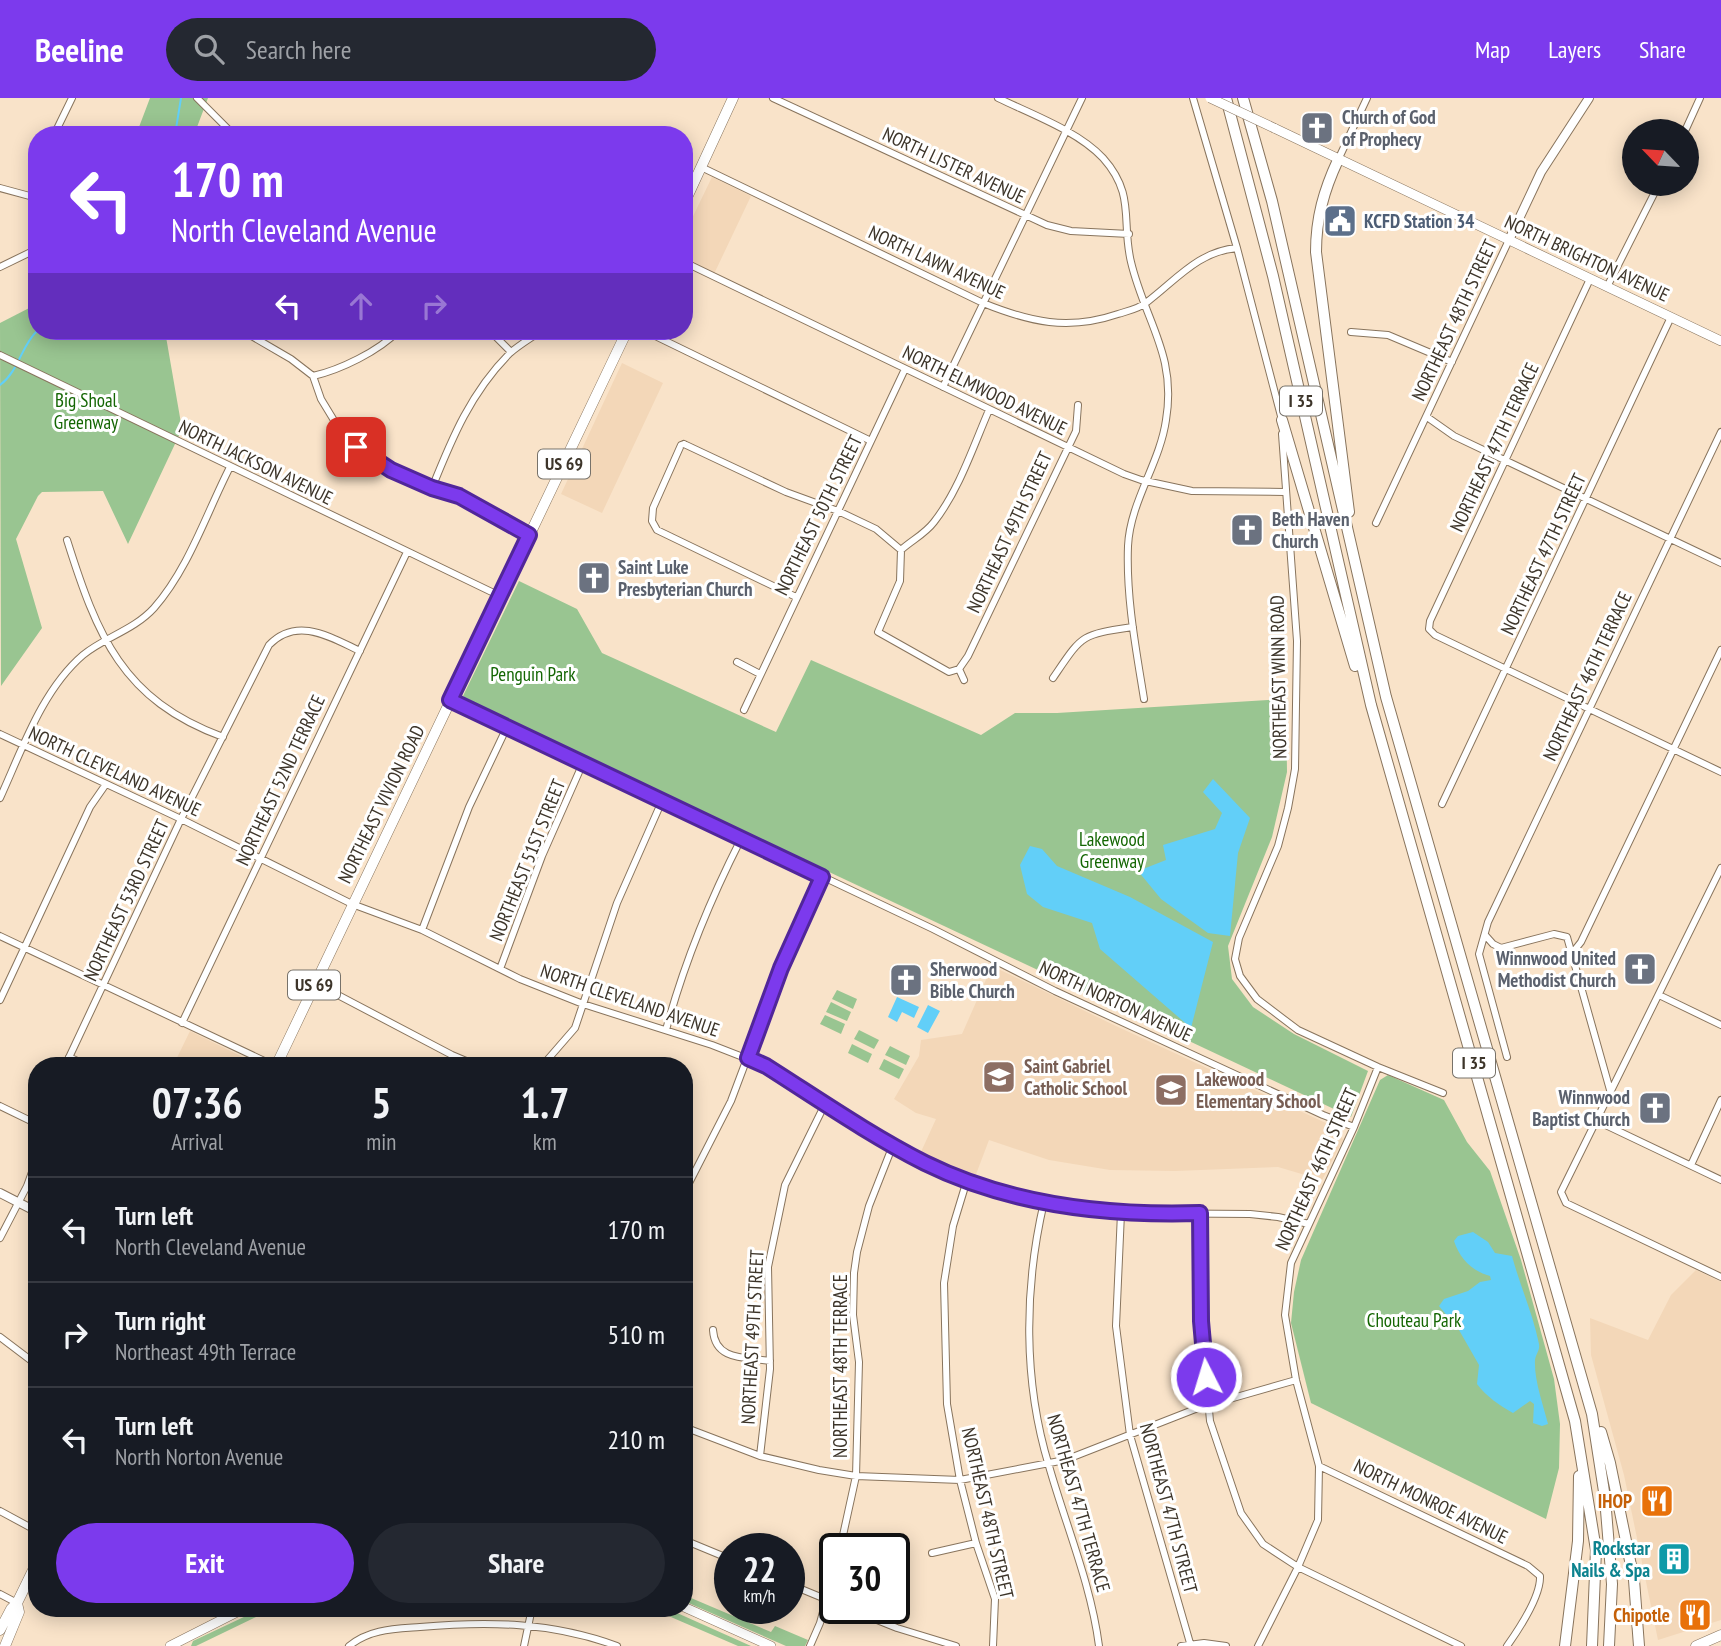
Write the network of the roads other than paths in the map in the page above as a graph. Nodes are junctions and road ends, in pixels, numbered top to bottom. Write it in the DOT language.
graph roads {
  1 [pos="72,98"];
  2 [pos="197,98"];
  3 [pos="733,98"];
  4 [pos="773,98"];
  5 [pos="998,98"];
  6 [pos="1082,98"];
  7 [pos="1194,98"];
  8 [pos="1210,98"];
  9 [pos="1226,98"];
  10 [pos="1243,98"];
  11 [pos="1367,98"];
  12 [pos="1589,98"];
  13 [pos="1700,98"];
  14 [pos="1690,119"];
  15 [pos="58,126"];
  16 [pos="225,126"];
  17 [pos="1067,132"];
  18 [pos="1338,160"];
  19 [pos="701,167"];
  20 [pos="693,184"];
  21 [pos="0,188"];
  22 [pos="28,196"];
  23 [pos="1653,196"];
  24 [pos="1026,216"];
  25 [pos="1129,234"];
  26 [pos="1509,240"];
  27 [pos="1237,248"];
  28 [pos="28,253"];
  29 [pos="693,266"];
  30 [pos="0,267"];
  31 [pos="1590,279"];
  32 [pos="1607,287"];
  33 [pos="983,303"];
  34 [pos="1144,305"];
  35 [pos="1671,317"];
  36 [pos="1351,332"];
  37 [pos="258,340"];
  38 [pos="387,340"];
  39 [pos="499,340"];
  40 [pos="528,340"];
  41 [pos="623,340"];
  42 [pos="664,340"];
  43 [pos="1721,341"];
  44 [pos="511,352"];
  45 [pos="1,356"];
  46 [pos="1452,362"];
  47 [pos="905,369"];
  48 [pos="313,376"];
  49 [pos="943,387"];
  50 [pos="1078,405"];
  51 [pos="989,410"];
  52 [pos="1427,417"];
  53 [pos="1282,420"];
  54 [pos="1721,432"];
  55 [pos="872,441"];
  56 [pos="1067,447"];
  57 [pos="1505,460"];
  58 [pos="230,467"];
  59 [pos="1146,481"];
  60 [pos="432,488"];
  61 [pos="1285,492"];
  62 [pos="1587,498"];
  63 [pos="838,511"];
  64 [pos="1376,523"];
  65 [pos="529,535"];
  66 [pos="1670,539"];
  67 [pos="67,540"];
  68 [pos="901,550"];
  69 [pos="407,552"];
  70 [pos="1355,560"];
  71 [pos="1721,563"];
  72 [pos="500,596"];
  73 [pos="796,597"];
  74 [pos="1133,627"];
  75 [pos="105,640"];
  76 [pos="1721,650"];
  77 [pos="360,651"];
  78 [pos="737,662"];
  79 [pos="1507,668"];
  80 [pos="959,669"];
  81 [pos="760,674"];
  82 [pos="1053,678"];
  83 [pos="964,680"];
  84 [pos="1144,699"];
  85 [pos="450,700"];
  86 [pos="1371,705"];
  87 [pos="1590,709"];
  88 [pos="744,710"];
  89 [pos="507,727"];
  90 [pos="0,734"];
  91 [pos="223,737"];
  92 [pos="25,746"];
  93 [pos="1674,750"];
  94 [pos="583,764"];
  95 [pos="1721,772"];
  96 [pos="106,784"];
  97 [pos="0,798"];
  98 [pos="662,801"];
  99 [pos="1442,804"];
  100 [pos="181,819"];
  101 [pos="741,839"];
  102 [pos="261,858"];
  103 [pos="1721,868"];
  104 [pos="822,877"];
  105 [pos="1711,888"];
  106 [pos="1721,893"];
  107 [pos="352,904"];
  108 [pos="422,930"];
  109 [pos="1485,935"];
  110 [pos="0,936"];
  111 [pos="25,948"];
  112 [pos="1573,952"];
  113 [pos="500,969"];
  114 [pos="315,983"];
  115 [pos="103,985"];
  116 [pos="1659,995"];
  117 [pos="0,1000"];
  118 [pos="583,1004"];
  119 [pos="182,1023"];
  120 [pos="1721,1025"];
  121 [pos="666,1030"];
  122 [pos="69,1057"];
  123 [pos="256,1057"];
  124 [pos="279,1057"];
  125 [pos="457,1057"];
  126 [pos="548,1057"];
  127 [pos="1507,1057"];
  128 [pos="748,1058"];
  129 [pos="1378,1067"];
  130 [pos="1610,1090"];
  131 [pos="1443,1093"];
  132 [pos="1721,1100"];
  133 [pos="825,1104"];
  134 [pos="0,1106"];
  135 [pos="28,1120"];
  136 [pos="1595,1120"];
  137 [pos="1354,1127"];
  138 [pos="893,1145"];
  139 [pos="1691,1166"];
  140 [pos="693,1175"];
  141 [pos="967,1180"];
  142 [pos="1721,1180"];
  143 [pos="28,1183"];
  144 [pos="0,1193"];
  145 [pos="18,1202"];
  146 [pos="1044,1202"];
  147 [pos="28,1207"];
  148 [pos="1121,1213"];
  149 [pos="1200,1213"];
  150 [pos="1309,1224"];
  151 [pos="0,1238"];
  152 [pos="1721,1277"];
  153 [pos="713,1330"];
  154 [pos="0,1337"];
  155 [pos="28,1358"];
  156 [pos="770,1361"];
  157 [pos="1296,1380"];
  158 [pos="1208,1405"];
  159 [pos="1592,1413"];
  160 [pos="1575,1421"];
  161 [pos="693,1430"];
  162 [pos="1130,1435"];
  163 [pos="760,1456"];
  164 [pos="1048,1464"];
  165 [pos="1319,1466"];
  166 [pos="856,1476"];
  167 [pos="960,1480"];
  168 [pos="0,1511"];
  169 [pos="28,1526"];
  170 [pos="844,1533"];
  171 [pos="976,1543"];
  172 [pos="693,1544"];
  173 [pos="714,1552"];
  174 [pos="932,1553"];
  175 [pos="1298,1567"];
  176 [pos="28,1580"];
  177 [pos="0,1594"];
  178 [pos="17,1603"];
  179 [pos="693,1611"];
  180 [pos="227,1617"];
  181 [pos="530,1617"];
  182 [pos="820,1624"];
  183 [pos="887,1624"];
  184 [pos="529,1626"];
  185 [pos="0,1630"];
  186 [pos="1721,1635"];
  187 [pos="1638,1641"];
  188 [pos="1190,1643"];
  189 [pos="5,1646"];
  190 [pos="170,1646"];
  191 [pos="349,1646"];
  192 [pos="524,1646"];
  193 [pos="617,1646"];
  194 [pos="771,1646"];
  195 [pos="810,1646"];
  196 [pos="956,1646"];
  197 [pos="993,1646"];
  198 [pos="1099,1646"];
  199 [pos="1181,1646"];
  200 [pos="1226,1646"];
  201 [pos="1258,1646"];
  202 [pos="1461,1646"];
  203 [pos="1507,1646"];
  204 [pos="1565,1646"];
  205 [pos="1592,1646"];
  206 [pos="1609,1646"];
  207 [pos="1646,1646"];
  208 [pos="1696,1646"];
  1 -- 15 [label="street"];
  2 -- 16 [label="street"];
  3 -- 19 [label="main road"];
  4 -- 24 [label="street, NORTH LISTER AVENUE"];
  5 -- 17 [label="street"];
  6 -- 17 [label="street"];
  7 -- 27 [label="street, NORTHEAST WINN ROAD"];
  8 -- 18 [label="main road, NORTH BRIGHTON AVENUE, bridge"];
  9 -- 86 [label="highway, I 35"];
  10 -- 70 [label="highway, I 35"];
  11 -- 18 [label="street"];
  12 -- 26 [label="street, NORTHEAST 48TH STREET"];
  13 -- 14 [label="street"];
  17 -- 24 [label="street"];
  17 -- 25 [label="street"];
  18 -- 26 [label="main road, NORTH BRIGHTON AVENUE"];
  18 -- 70 [label="highway"];
  19 -- 20 [label="main road"];
  19 -- 33 [label="street, NORTH LAWN AVENUE"];
  21 -- 22 [label="street"];
  23 -- 32 [label="street"];
  24 -- 25 [label="street, NORTH LISTER AVENUE"];
  24 -- 33 [label="street"];
  25 -- 34 [label="street"];
  26 -- 31 [label="main road, NORTH BRIGHTON AVENUE"];
  26 -- 46 [label="street, NORTHEAST 48TH STREET"];
  27 -- 34 [label="street, NORTH LAWN AVENUE"];
  27 -- 53 [label="street, NORTHEAST WINN ROAD"];
  28 -- 30 [label="street"];
  29 -- 47 [label="street, NORTH ELMWOOD AVENUE"];
  31 -- 32 [label="main road, NORTH BRIGHTON AVENUE"];
  31 -- 57 [label="street, NORTHEAST 47TH TERRACE"];
  32 -- 35 [label="main road, NORTH BRIGHTON AVENUE"];
  33 -- 34 [label="street, NORTH LAWN AVENUE"];
  33 -- 49 [label="street"];
  34 -- 59 [label="street"];
  35 -- 43 [label="main road, NORTH BRIGHTON AVENUE"];
  35 -- 62 [label="street, NORTHEAST 47TH STREET"];
  36 -- 46 [label="street"];
  37 -- 48 [label="street"];
  38 -- 48 [label="street"];
  39 -- 44 [label="street"];
  40 -- 44 [label="street"];
  41 -- 65 [label="main road, NORTHEAST VIVION ROAD / US 69"];
  42 -- 55 [label="street"];
  44 -- 60 [label="street"];
  45 -- 58 [label="street, NORTH JACKSON AVENUE"];
  46 -- 52 [label="street, NORTHEAST 48TH STREET"];
  47 -- 49 [label="street, NORTH ELMWOOD AVENUE"];
  47 -- 55 [label="street, NORTHEAST 50TH STREET"];
  48 -- 60 [label="street"];
  49 -- 51 [label="street, NORTH ELMWOOD AVENUE"];
  50 -- 56 [label="street, NORTHEAST 49TH STREET"];
  51 -- 56 [label="street, NORTH ELMWOOD AVENUE"];
  51 -- 68 [label="street"];
  52 -- 57 [label="street"];
  52 -- 64 [label="street, NORTHEAST 48TH STREET"];
  53 -- 61 [label="street, NORTHEAST WINN ROAD"];
  53 -- 86 [label="highway"];
  54 -- 66 [label="street, NORTHEAST 46TH TERRACE"];
  55 -- 63 [label="street, NORTHEAST 50TH STREET"];
  56 -- 59 [label="street, NORTH ELMWOOD AVENUE"];
  56 -- 80 [label="street, NORTHEAST 49TH STREET"];
  57 -- 62 [label="street"];
  57 -- 79 [label="street, NORTHEAST 47TH TERRACE"];
  58 -- 69 [label="street, NORTH JACKSON AVENUE"];
  58 -- 75 [label="street"];
  59 -- 61 [label="street, NORTH ELMWOOD AVENUE"];
  59 -- 74 [label="street"];
  60 -- 65 [label="street"];
  61 -- 129 [label="street, NORTHEAST WINN ROAD"];
  62 -- 66 [label="street"];
  62 -- 79 [label="street, NORTHEAST 47TH STREET"];
  63 -- 68 [label="street"];
  63 -- 73 [label="street, NORTHEAST 50TH STREET"];
  63 -- 73 [label="street"];
  65 -- 72 [label="main road, NORTHEAST VIVION ROAD / US 69"];
  66 -- 71 [label="street"];
  66 -- 87 [label="street, NORTHEAST 46TH TERRACE"];
  67 -- 75 [label="street"];
  68 -- 80 [label="street"];
  69 -- 72 [label="street, NORTH JACKSON AVENUE"];
  69 -- 77 [label="street, NORTHEAST 52ND TERRACE"];
  70 -- 159 [label="highway, I 35"];
  72 -- 85 [label="main road, NORTHEAST VIVION ROAD / US 69"];
  73 -- 81 [label="street, NORTHEAST 50TH STREET"];
  74 -- 82 [label="street"];
  74 -- 84 [label="street"];
  75 -- 91 [label="street"];
  75 -- 92 [label="street"];
  76 -- 93 [label="street"];
  77 -- 91 [label="street, NORTHEAST 53RD STREET"];
  77 -- 102 [label="street, NORTHEAST 52ND TERRACE"];
  78 -- 81 [label="street"];
  79 -- 87 [label="street"];
  79 -- 99 [label="street, NORTHEAST 47TH STREET"];
  80 -- 83 [label="street"];
  81 -- 88 [label="street, NORTHEAST 50TH STREET"];
  85 -- 89 [label="street, NORTH NORTON AVENUE"];
  85 -- 107 [label="main road, NORTHEAST VIVION ROAD / US 69"];
  86 -- 160 [label="highway, I 35"];
  87 -- 93 [label="street"];
  87 -- 109 [label="street, NORTHEAST 46TH TERRACE"];
  89 -- 94 [label="street, NORTH NORTON AVENUE"];
  89 -- 108 [label="street"];
  90 -- 92 [label="street, NORTH CLEVELAND AVENUE"];
  91 -- 100 [label="street, NORTHEAST 53RD STREET"];
  92 -- 96 [label="street, NORTH CLEVELAND AVENUE"];
  92 -- 97 [label="street"];
  93 -- 95 [label="street"];
  93 -- 112 [label="street"];
  94 -- 98 [label="street, NORTH NORTON AVENUE"];
  94 -- 113 [label="street, NORTHEAST 51ST STREET"];
  96 -- 100 [label="street, NORTH CLEVELAND AVENUE"];
  96 -- 111 [label="street"];
  98 -- 101 [label="street, NORTH NORTON AVENUE"];
  98 -- 118 [label="street"];
  100 -- 102 [label="street, NORTH CLEVELAND AVENUE"];
  100 -- 115 [label="street, NORTHEAST 53RD STREET"];
  101 -- 104 [label="street, NORTH NORTON AVENUE"];
  101 -- 121 [label="street"];
  102 -- 107 [label="street, NORTH CLEVELAND AVENUE"];
  102 -- 119 [label="street, NORTHEAST 52ND TERRACE"];
  103 -- 105 [label="street"];
  104 -- 128 [label="street"];
  104 -- 137 [label="street, NORTH NORTON AVENUE"];
  105 -- 106 [label="street"];
  105 -- 116 [label="street"];
  107 -- 108 [label="street, NORTH CLEVELAND AVENUE"];
  107 -- 114 [label="main road, NORTHEAST VIVION ROAD / US 69"];
  108 -- 113 [label="street, NORTH CLEVELAND AVENUE"];
  109 -- 112 [label="street"];
  109 -- 127 [label="street, NORTHEAST 46TH TERRACE"];
  110 -- 111 [label="street"];
  111 -- 115 [label="street"];
  111 -- 117 [label="street"];
  112 -- 130 [label="street"];
  113 -- 118 [label="street, NORTH CLEVELAND AVENUE"];
  114 -- 124 [label="main road, NORTHEAST VIVION ROAD / US 69"];
  114 -- 125 [label="street"];
  115 -- 119 [label="street"];
  115 -- 122 [label="street, NORTHEAST 53RD STREET"];
  116 -- 120 [label="street"];
  116 -- 130 [label="street"];
  118 -- 121 [label="street, NORTH CLEVELAND AVENUE"];
  118 -- 126 [label="street"];
  119 -- 123 [label="street"];
  121 -- 128 [label="street, NORTH CLEVELAND AVENUE"];
  128 -- 133 [label="street, NORTH CLEVELAND AVENUE"];
  128 -- 140 [label="street"];
  129 -- 131 [label="street, NORTHEAST WINN ROAD"];
  129 -- 137 [label="street, NORTHEAST 46TH STREET"];
  130 -- 136 [label="street"];
  132 -- 139 [label="street"];
  133 -- 138 [label="street, NORTH CLEVELAND AVENUE"];
  133 -- 156 [label="street, NORTHEAST 49TH STREET"];
  134 -- 135 [label="street"];
  136 -- 139 [label="street"];
  136 -- 152 [label="street"];
  137 -- 150 [label="street, NORTHEAST 46TH STREET"];
  138 -- 141 [label="street, NORTH CLEVELAND AVENUE"];
  138 -- 166 [label="street, NORTHEAST 48TH TERRACE"];
  139 -- 142 [label="street"];
  141 -- 146 [label="street, NORTH CLEVELAND AVENUE"];
  141 -- 167 [label="street, NORTHEAST 48TH STREET"];
  143 -- 145 [label="street"];
  144 -- 145 [label="street"];
  145 -- 147 [label="street"];
  145 -- 151 [label="street"];
  146 -- 148 [label="street, NORTH CLEVELAND AVENUE"];
  146 -- 164 [label="street, NORTHEAST 47TH TERRACE"];
  148 -- 149 [label="street, NORTH CLEVELAND AVENUE"];
  148 -- 162 [label="street, NORTHEAST 47TH STREET"];
  149 -- 150 [label="street, NORTH CLEVELAND AVENUE"];
  149 -- 158 [label="street"];
  150 -- 157 [label="street, NORTHEAST 46TH STREET"];
  153 -- 156 [label="street"];
  154 -- 155 [label="street"];
  156 -- 163 [label="street, NORTHEAST 49TH STREET"];
  157 -- 158 [label="street"];
  157 -- 165 [label="street, NORTHEAST 46TH STREET"];
  158 -- 162 [label="street"];
  158 -- 175 [label="street"];
  159 -- 187 [label="highway"];
  159 -- 206 [label="highway, I 35"];
  160 -- 204 [label="highway"];
  160 -- 205 [label="highway, I 35"];
  161 -- 163 [label="street"];
  162 -- 164 [label="street"];
  162 -- 188 [label="street, NORTHEAST 47TH STREET"];
  163 -- 166 [label="street"];
  164 -- 167 [label="street"];
  164 -- 198 [label="street, NORTHEAST 47TH TERRACE"];
  165 -- 175 [label="street, NORTHEAST 46TH STREET"];
  165 -- 203 [label="street, NORTH MONROE AVENUE"];
  166 -- 167 [label="street"];
  166 -- 170 [label="street, NORTHEAST 48TH TERRACE"];
  167 -- 171 [label="street, NORTHEAST 48TH STREET"];
  168 -- 169 [label="street"];
  171 -- 174 [label="street"];
  171 -- 197 [label="street, NORTHEAST 48TH STREET"];
  172 -- 173 [label="street"];
  175 -- 201 [label="street, NORTHEAST 46TH STREET"];
  175 -- 202 [label="street"];
  176 -- 178 [label="main road"];
  177 -- 178 [label="street"];
  178 -- 185 [label="main road"];
  178 -- 189 [label="main road"];
  179 -- 194 [label="main road"];
  180 -- 190 [label="main road"];
  181 -- 184 [label="street"];
  182 -- 195 [label="street"];
  183 -- 196 [label="street"];
  184 -- 191 [label="street"];
  184 -- 192 [label="street"];
  184 -- 193 [label="street"];
  186 -- 208 [label="main road"];
  187 -- 207 [label="highway"];
  188 -- 199 [label="street"];
  188 -- 200 [label="street"];
}
